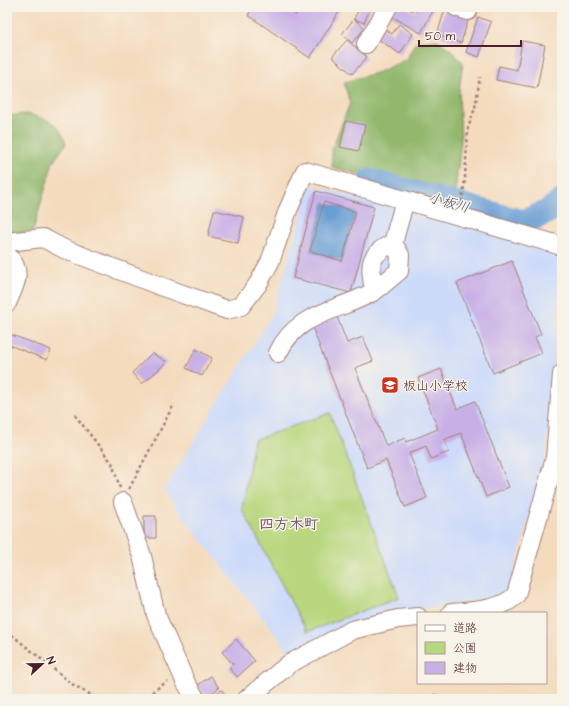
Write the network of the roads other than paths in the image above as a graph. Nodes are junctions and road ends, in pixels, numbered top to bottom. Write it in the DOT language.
graph roads {
  1 [pos="388,7"];
  2 [pos="456,7"];
  3 [pos="469,7"];
  4 [pos="366,44"];
  5 [pos="405,200"];
  6 [pos="7,242"];
  7 [pos="393,243"];
  8 [pos="562,246"];
  9 [pos="7,255"];
  10 [pos="374,291"];
  11 [pos="7,303"];
  12 [pos="278,353"];
  13 [pos="562,374"];
  14 [pos="123,502"];
  15 [pos="459,612"];
  16 [pos="417,617"];
  17 [pos="196,699"];
  18 [pos="247,699"];
  1 -- 4 [label="street"];
  2 -- 3 [label="street"];
  5 -- 6 [label="street"];
  5 -- 7 [label="street"];
  5 -- 8 [label="street"];
  7 -- 10 [label="street"];
  7 -- 10 [label="street"];
  9 -- 11 [label="street"];
  10 -- 12 [label="street"];
  13 -- 15 [label="street"];
  14 -- 17 [label="street"];
  16 -- 18 [label="street"];
}
